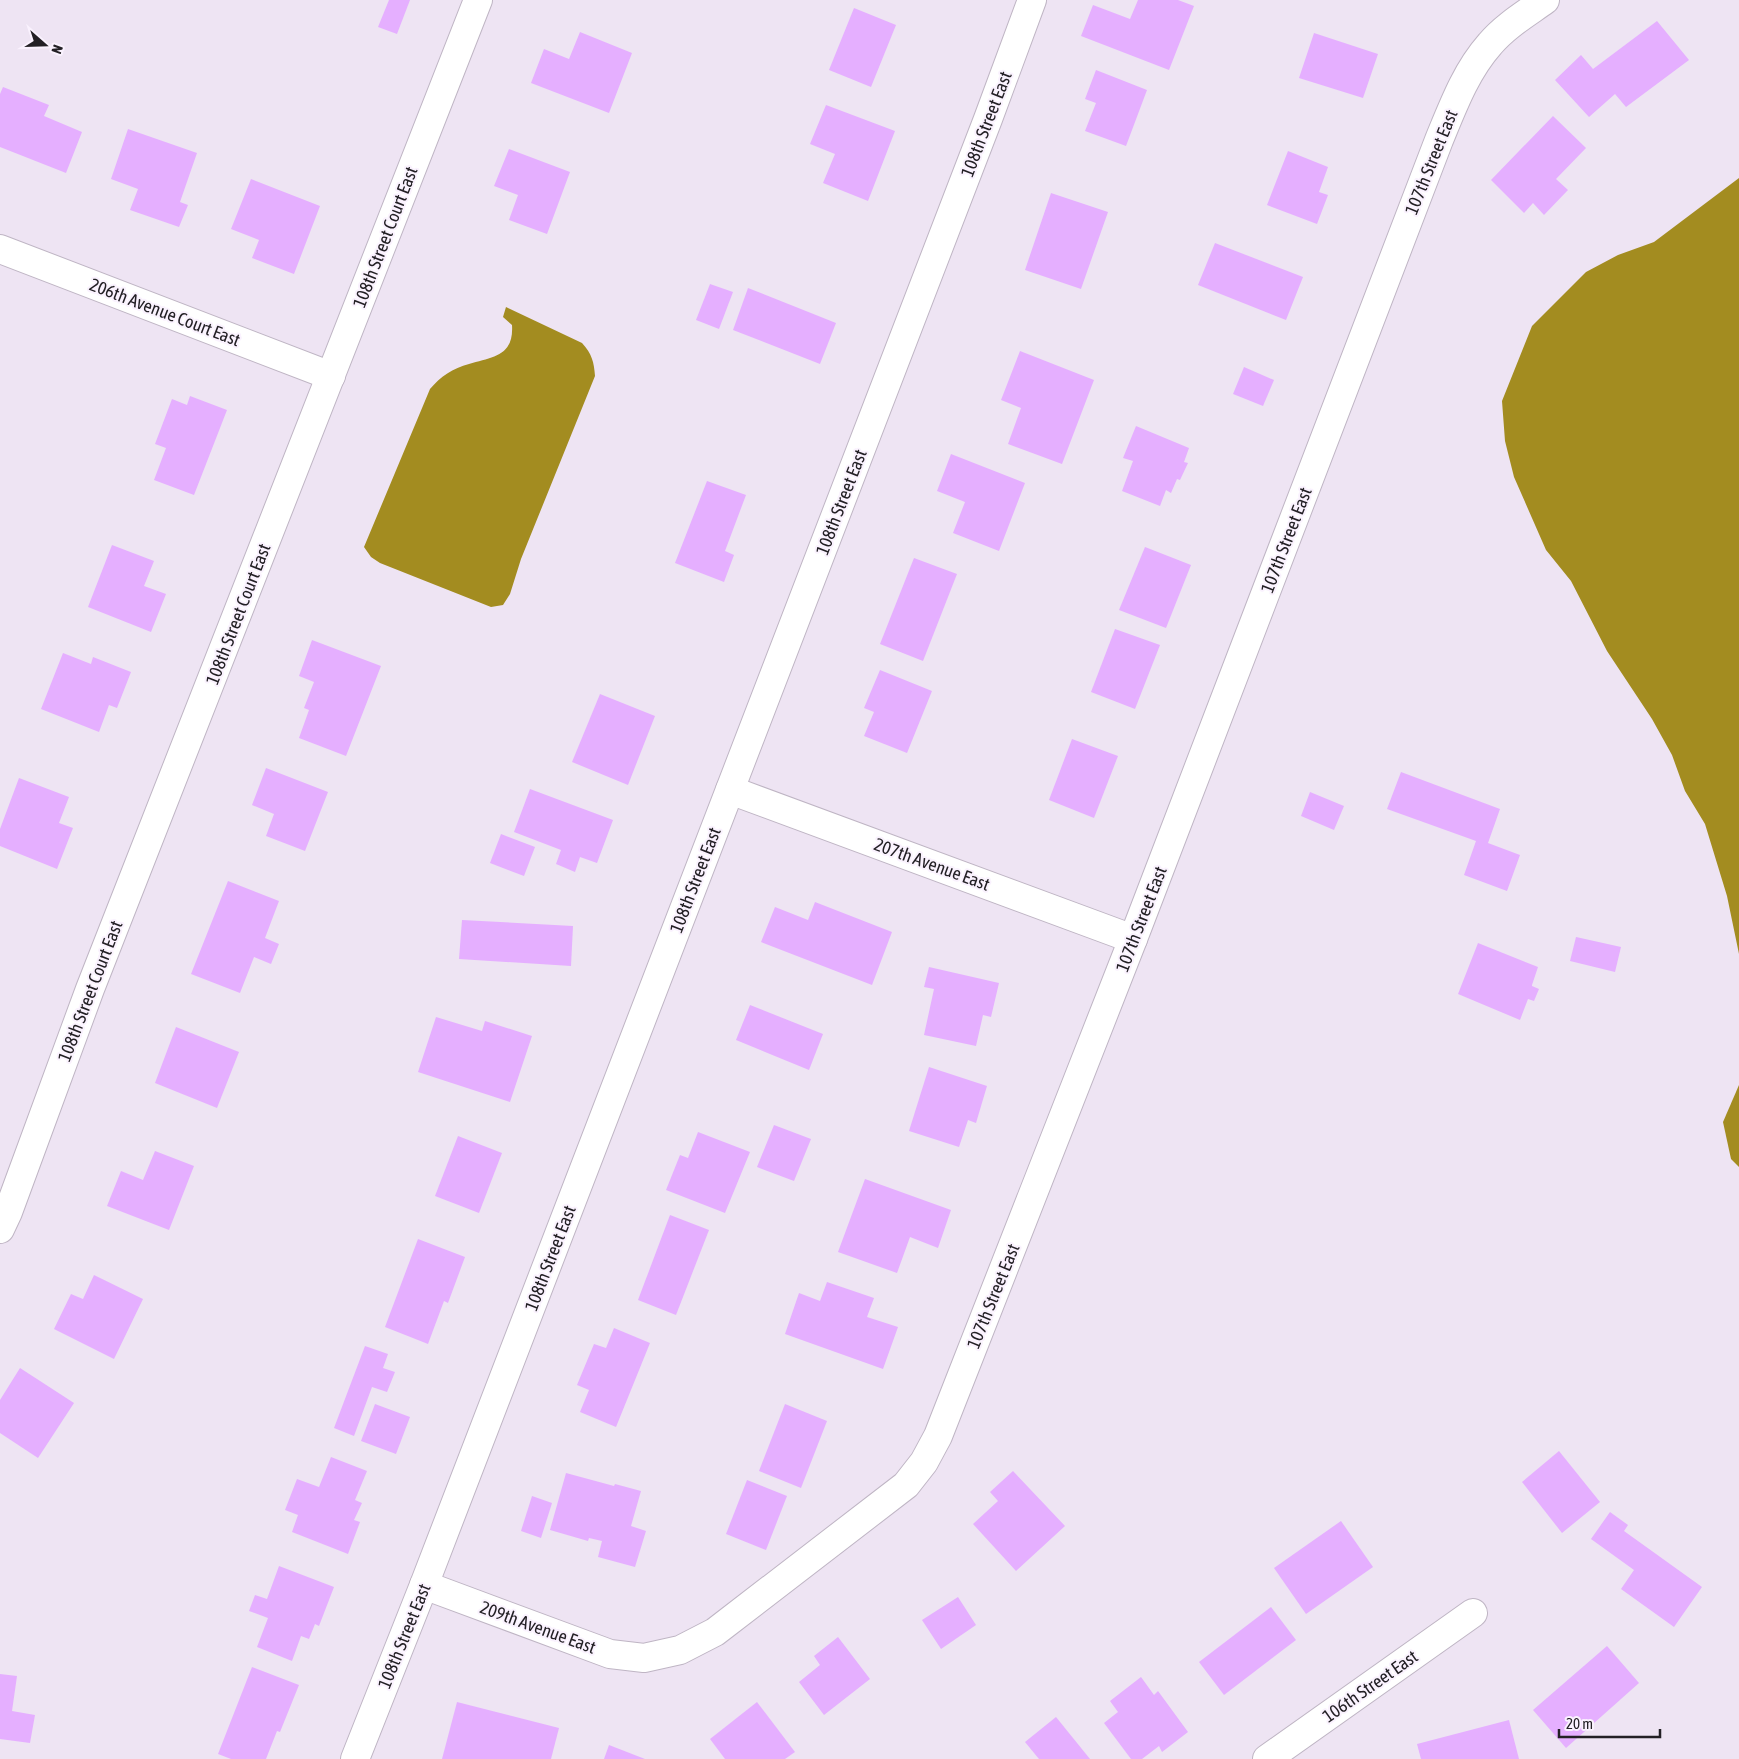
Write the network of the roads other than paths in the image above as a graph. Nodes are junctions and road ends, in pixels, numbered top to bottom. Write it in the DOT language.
graph roads {
  1 [pos="478,0"];
  2 [pos="1032,0"];
  3 [pos="1545,0"];
  4 [pos="0,249"];
  5 [pos="331,376"];
  6 [pos="730,790"];
  7 [pos="1133,939"];
  8 [pos="0,1229"];
  9 [pos="424,1586"];
  10 [pos="1473,1613"];
  11 [pos="655,1654"];
  12 [pos="355,1759"];
  13 [pos="1266,1759"];
  1 -- 5 [label="street, 108th Street Court East"];
  2 -- 6 [label="street, 108th Street East"];
  3 -- 7 [label="street, 107th Street East"];
  4 -- 5 [label="street, 206th Avenue Court East"];
  5 -- 8 [label="street, 108th Street Court East"];
  6 -- 7 [label="street, 207th Avenue East"];
  6 -- 9 [label="street, 108th Street East"];
  7 -- 11 [label="street, 107th Street East"];
  9 -- 11 [label="street, 209th Avenue East"];
  9 -- 12 [label="street, 108th Street East"];
  10 -- 13 [label="street, 106th Street East"];
}
